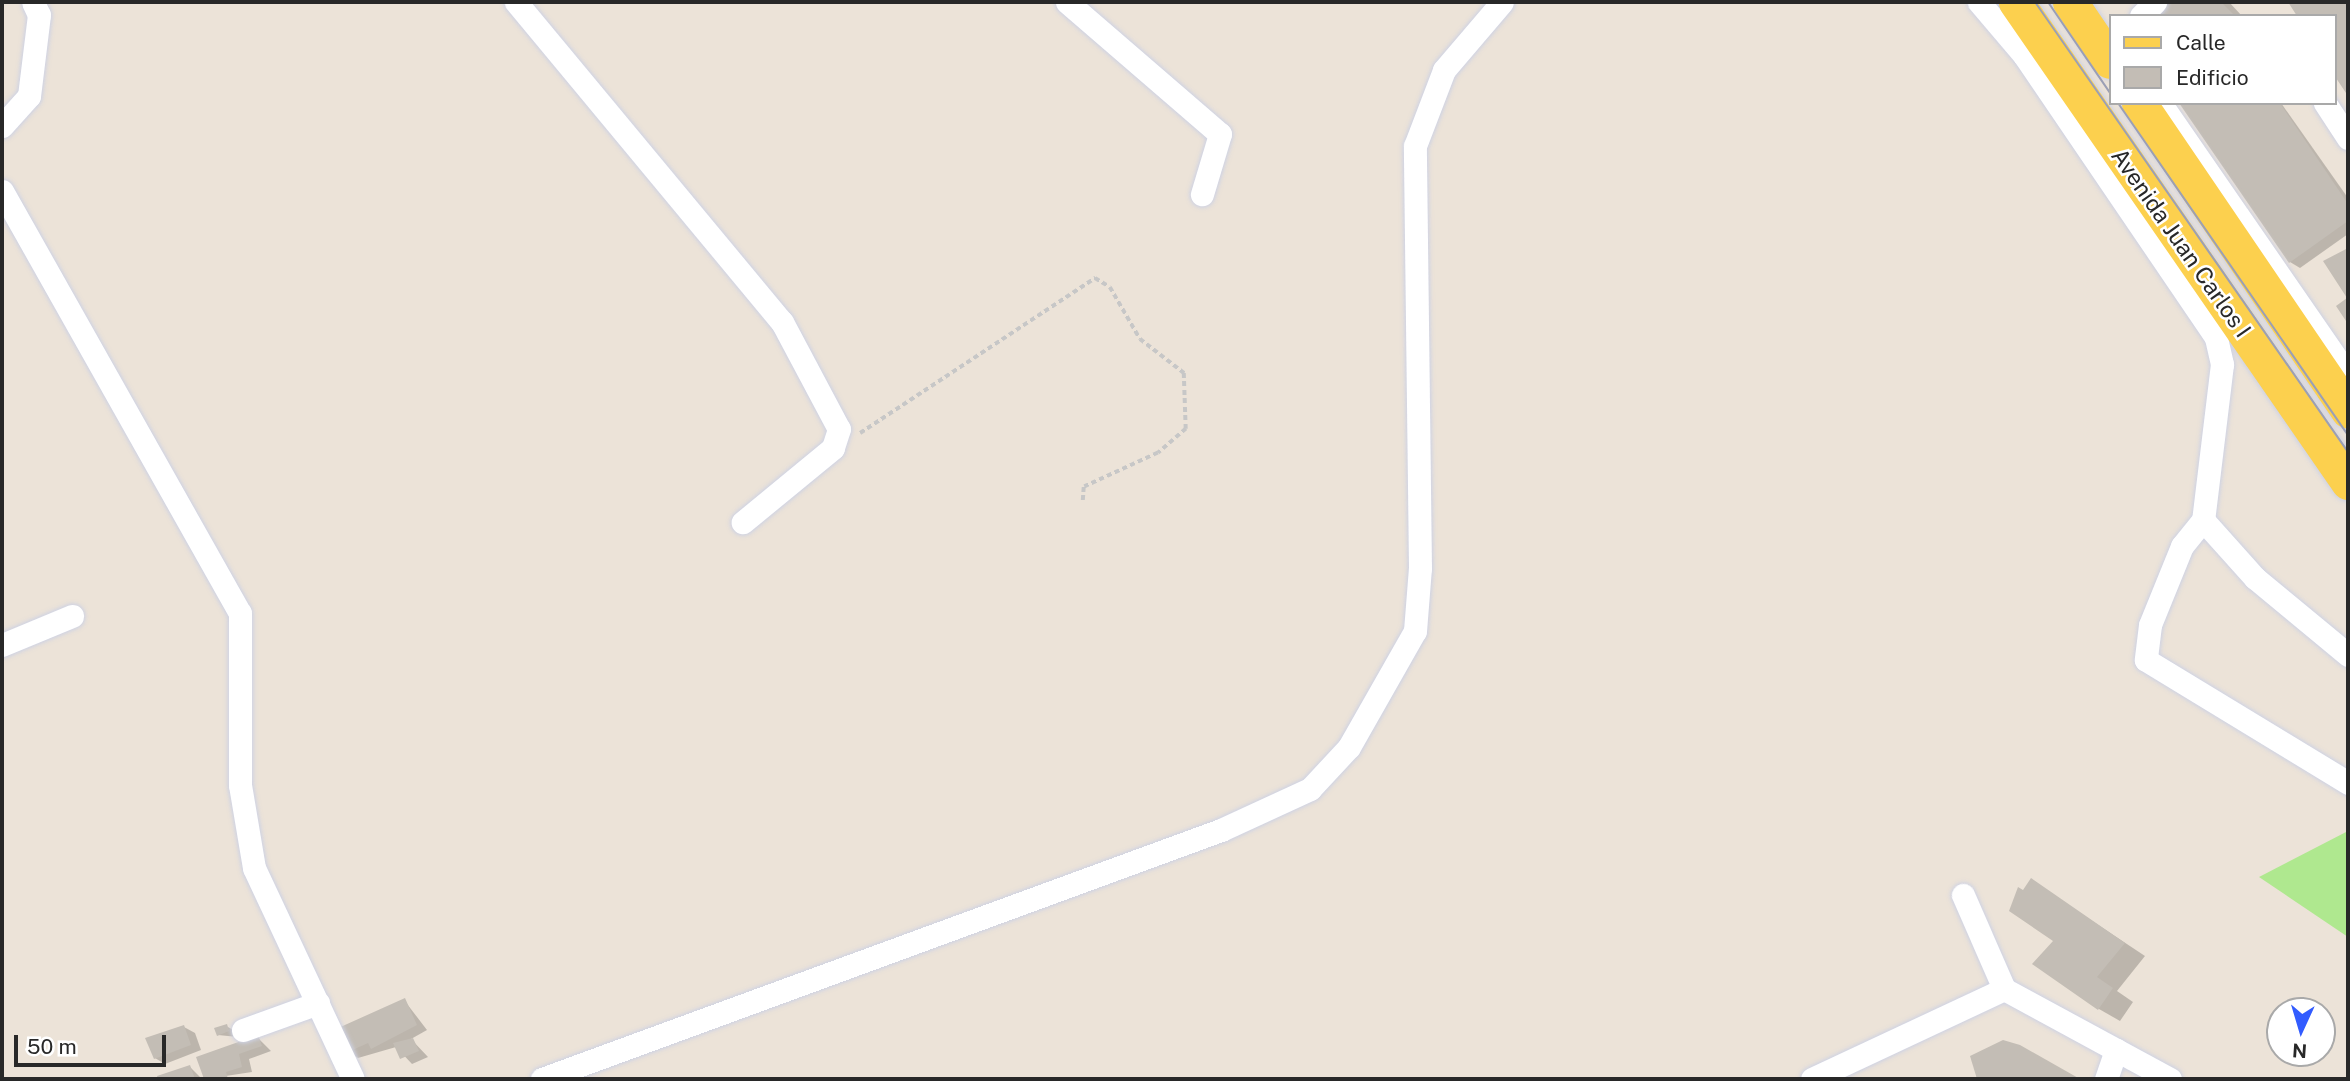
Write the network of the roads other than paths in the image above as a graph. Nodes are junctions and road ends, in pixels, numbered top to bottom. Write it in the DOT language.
graph roads {
  1 [pos="33,2"];
  2 [pos="516,2"];
  3 [pos="1068,2"];
  4 [pos="1503,2"];
  5 [pos="1979,2"];
  6 [pos="2016,2"];
  7 [pos="2070,2"];
  8 [pos="2090,2"];
  9 [pos="2108,29"];
  10 [pos="2108,58"];
  11 [pos="2140,105"];
  12 [pos="2161,105"];
  13 [pos="2,126"];
  14 [pos="2,191"];
  15 [pos="1202,194"];
  16 [pos="2348,375"];
  17 [pos="2348,411"];
  18 [pos="2348,482"];
  19 [pos="2203,520"];
  20 [pos="743,522"];
  21 [pos="72,616"];
  22 [pos="2,645"];
  23 [pos="2348,654"];
  24 [pos="2348,783"];
  25 [pos="1963,895"];
  26 [pos="2004,989"];
  27 [pos="318,1003"];
  28 [pos="243,1030"];
  29 [pos="2116,1050"];
  30 [pos="353,1079"];
  31 [pos="542,1079"];
  32 [pos="1812,1079"];
  33 [pos="2106,1079"];
  34 [pos="2170,1079"];
  1 -- 13 [label="street"];
  2 -- 20 [label="street"];
  3 -- 15 [label="street"];
  4 -- 31 [label="street"];
  5 -- 19 [label="street"];
  6 -- 18 [label="main road, Avenida Juan Carlos I"];
  7 -- 10 [label="main road"];
  8 -- 9 [label="street"];
  11 -- 17 [label="main road, Avenida Juan Carlos I"];
  12 -- 16 [label="street"];
  14 -- 27 [label="street"];
  19 -- 23 [label="street"];
  19 -- 24 [label="street"];
  21 -- 22 [label="street"];
  25 -- 26 [label="street"];
  26 -- 29 [label="street"];
  26 -- 32 [label="street"];
  27 -- 28 [label="street"];
  27 -- 30 [label="street"];
  29 -- 33 [label="street"];
  29 -- 34 [label="street"];
}
